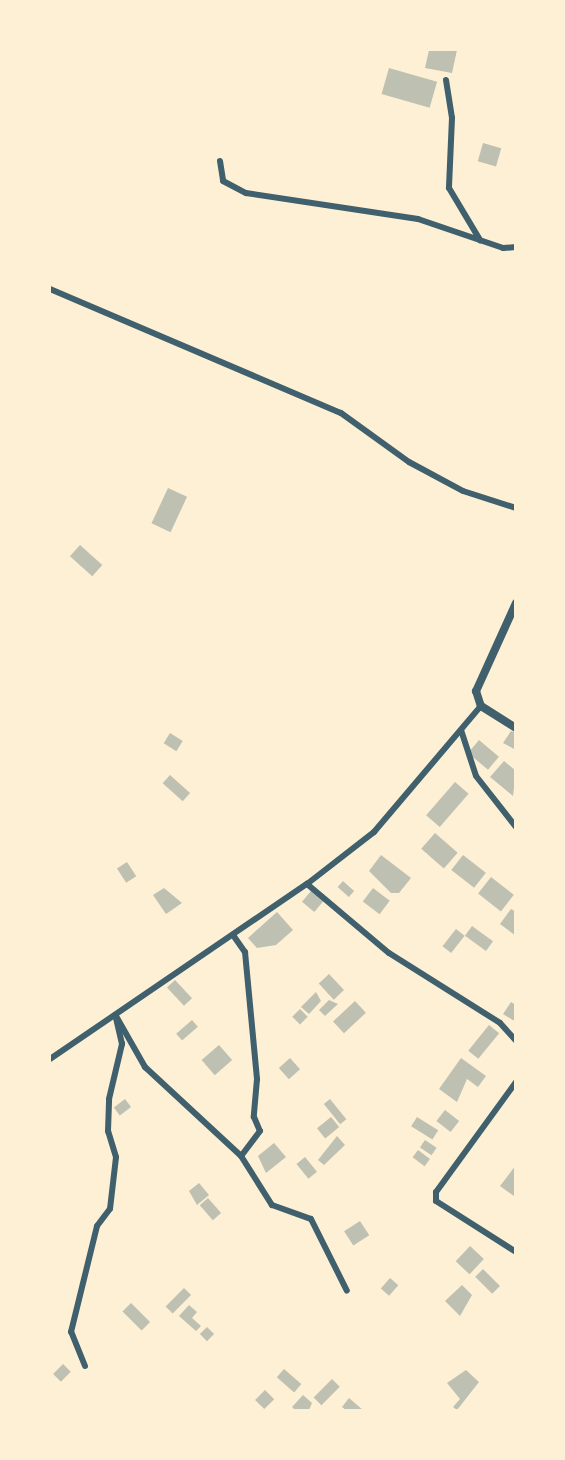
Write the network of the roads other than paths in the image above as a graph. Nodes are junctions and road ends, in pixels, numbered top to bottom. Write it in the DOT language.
graph roads {
  1 [pos="447,80"];
  2 [pos="220,161"];
  3 [pos="480,240"];
  4 [pos="516,247"];
  5 [pos="50,289"];
  6 [pos="516,508"];
  7 [pos="516,603"];
  8 [pos="481,706"];
  9 [pos="516,728"];
  10 [pos="461,730"];
  11 [pos="516,827"];
  12 [pos="307,884"];
  13 [pos="233,935"];
  14 [pos="116,1016"];
  15 [pos="516,1041"];
  16 [pos="50,1059"];
  17 [pos="516,1082"];
  18 [pos="241,1156"];
  19 [pos="516,1252"];
  20 [pos="347,1291"];
  21 [pos="85,1366"];
  1 -- 3 [label="street"];
  2 -- 3 [label="street"];
  3 -- 4 [label="street"];
  5 -- 6 [label="street"];
  7 -- 8 [label="street"];
  8 -- 9 [label="street"];
  8 -- 10 [label="street"];
  10 -- 11 [label="street"];
  10 -- 12 [label="street"];
  12 -- 13 [label="street"];
  12 -- 15 [label="street"];
  13 -- 14 [label="street"];
  13 -- 18 [label="street"];
  14 -- 16 [label="street"];
  14 -- 18 [label="street"];
  14 -- 21 [label="street"];
  17 -- 19 [label="street"];
  18 -- 20 [label="street"];
}
